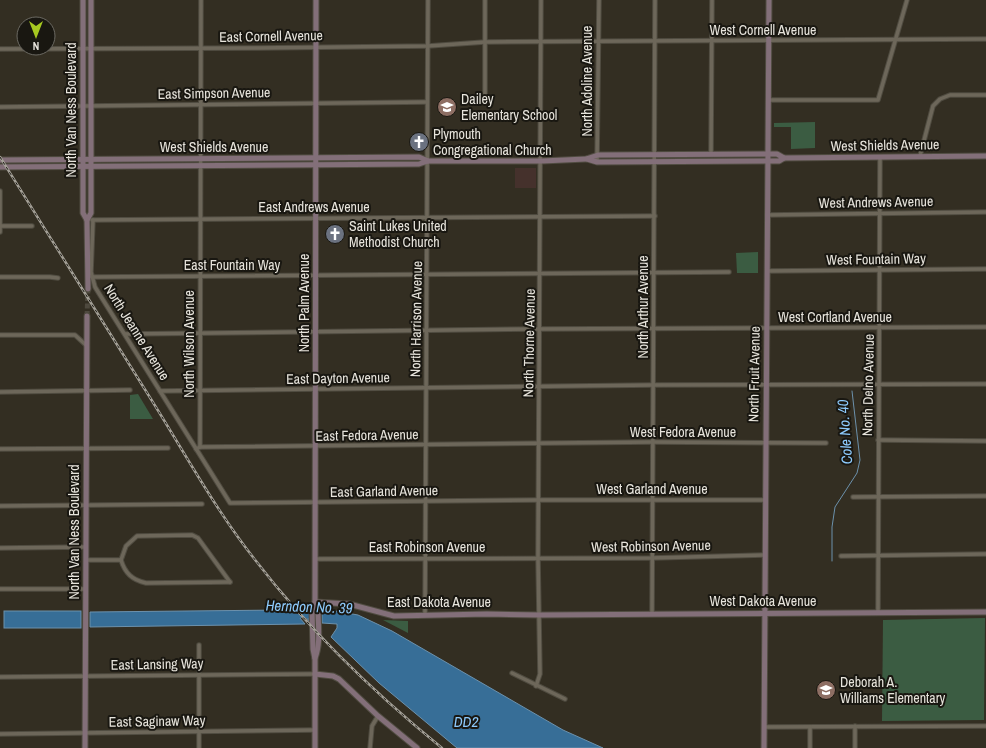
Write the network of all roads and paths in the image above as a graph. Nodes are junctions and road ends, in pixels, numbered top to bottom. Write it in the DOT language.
graph roads {
  1 [pos="83,0"];
  2 [pos="91,0"];
  3 [pos="201,0"];
  4 [pos="316,0"];
  5 [pos="428,0"];
  6 [pos="485,0"];
  7 [pos="541,0"];
  8 [pos="599,0"];
  9 [pos="655,0"];
  10 [pos="712,0"];
  11 [pos="769,0"];
  12 [pos="907,0"];
  13 [pos="986,39"];
  14 [pos="895,40"];
  15 [pos="655,41"];
  16 [pos="712,41"];
  17 [pos="768,41"];
  18 [pos="485,42"];
  19 [pos="599,42"];
  20 [pos="541,43"];
  21 [pos="428,46"];
  22 [pos="316,47"];
  23 [pos="200,48"];
  24 [pos="0,49"];
  25 [pos="83,49"];
  26 [pos="91,49"];
  27 [pos="485,95"];
  28 [pos="986,95"];
  29 [pos="769,100"];
  30 [pos="316,102"];
  31 [pos="427,102"];
  32 [pos="201,104"];
  33 [pos="82,106"];
  34 [pos="90,106"];
  35 [pos="0,107"];
  36 [pos="711,154"];
  37 [pos="768,154"];
  38 [pos="598,155"];
  39 [pos="655,155"];
  40 [pos="920,156"];
  41 [pos="986,156"];
  42 [pos="880,157"];
  43 [pos="316,158"];
  44 [pos="784,158"];
  45 [pos="82,159"];
  46 [pos="90,159"];
  47 [pos="586,159"];
  48 [pos="0,160"];
  49 [pos="428,161"];
  50 [pos="542,161"];
  51 [pos="768,161"];
  52 [pos="597,162"];
  53 [pos="655,162"];
  54 [pos="682,162"];
  55 [pos="200,163"];
  56 [pos="316,165"];
  57 [pos="82,166"];
  58 [pos="0,167"];
  59 [pos="90,167"];
  60 [pos="0,191"];
  61 [pos="986,212"];
  62 [pos="880,213"];
  63 [pos="767,215"];
  64 [pos="541,216"];
  65 [pos="655,216"];
  66 [pos="429,217"];
  67 [pos="316,218"];
  68 [pos="200,219"];
  69 [pos="0,220"];
  70 [pos="90,220"];
  71 [pos="0,226"];
  72 [pos="32,226"];
  73 [pos="0,232"];
  74 [pos="87,239"];
  75 [pos="91,250"];
  76 [pos="986,269"];
  77 [pos="880,270"];
  78 [pos="767,271"];
  79 [pos="729,272"];
  80 [pos="541,273"];
  81 [pos="654,273"];
  82 [pos="427,274"];
  83 [pos="200,275"];
  84 [pos="316,275"];
  85 [pos="0,277"];
  86 [pos="92,277"];
  87 [pos="58,278"];
  88 [pos="88,288"];
  89 [pos="87,316"];
  90 [pos="986,327"];
  91 [pos="767,328"];
  92 [pos="880,328"];
  93 [pos="539,329"];
  94 [pos="654,329"];
  95 [pos="426,330"];
  96 [pos="316,332"];
  97 [pos="200,333"];
  98 [pos="125,334"];
  99 [pos="0,335"];
  100 [pos="86,346"];
  101 [pos="986,384"];
  102 [pos="653,385"];
  103 [pos="766,385"];
  104 [pos="879,385"];
  105 [pos="539,387"];
  106 [pos="426,388"];
  107 [pos="130,390"];
  108 [pos="200,390"];
  109 [pos="316,390"];
  110 [pos="86,391"];
  111 [pos="160,391"];
  112 [pos="0,392"];
  113 [pos="878,440"];
  114 [pos="986,441"];
  115 [pos="653,442"];
  116 [pos="826,443"];
  117 [pos="539,444"];
  118 [pos="766,444"];
  119 [pos="427,445"];
  120 [pos="316,446"];
  121 [pos="86,448"];
  122 [pos="168,448"];
  123 [pos="198,448"];
  124 [pos="0,449"];
  125 [pos="878,496"];
  126 [pos="986,496"];
  127 [pos="853,497"];
  128 [pos="652,499"];
  129 [pos="539,500"];
  130 [pos="765,500"];
  131 [pos="426,501"];
  132 [pos="230,503"];
  133 [pos="315,503"];
  134 [pos="202,504"];
  135 [pos="86,505"];
  136 [pos="0,506"];
  137 [pos="86,547"];
  138 [pos="0,548"];
  139 [pos="986,554"];
  140 [pos="764,555"];
  141 [pos="841,556"];
  142 [pos="878,556"];
  143 [pos="426,558"];
  144 [pos="538,558"];
  145 [pos="652,558"];
  146 [pos="315,559"];
  147 [pos="86,560"];
  148 [pos="121,560"];
  149 [pos="0,589"];
  150 [pos="86,589"];
  151 [pos="315,608"];
  152 [pos="878,612"];
  153 [pos="986,612"];
  154 [pos="425,614"];
  155 [pos="652,614"];
  156 [pos="765,614"];
  157 [pos="540,615"];
  158 [pos="199,645"];
  159 [pos="512,673"];
  160 [pos="314,674"];
  161 [pos="200,675"];
  162 [pos="86,676"];
  163 [pos="0,677"];
  164 [pos="536,686"];
  165 [pos="565,699"];
  166 [pos="378,716"];
  167 [pos="856,726"];
  168 [pos="986,726"];
  169 [pos="764,727"];
  170 [pos="810,727"];
  171 [pos="315,730"];
  172 [pos="200,732"];
  173 [pos="85,733"];
  174 [pos="0,734"];
  175 [pos="85,748"];
  176 [pos="199,748"];
  177 [pos="315,748"];
  178 [pos="370,748"];
  179 [pos="418,748"];
  180 [pos="764,748"];
  181 [pos="810,748"];
  182 [pos="855,748"];
  1 -- 25 [label="street, North Van Ness Boulevard"];
  2 -- 26 [label="street, North Van Ness Boulevard"];
  3 -- 23 [label="street, North Wilson Avenue"];
  4 -- 22 [label="street, North Palm Avenue"];
  5 -- 21 [label="street, North Harrison Avenue"];
  6 -- 18 [label="street"];
  7 -- 20 [label="street, North Thorne Avenue"];
  8 -- 19 [label="street, North Adoline Avenue"];
  9 -- 15 [label="street, North Arthur Avenue"];
  10 -- 16 [label="street"];
  11 -- 17 [label="street, North Fruit Avenue"];
  12 -- 14 [label="street"];
  13 -- 14 [label="street, West Cornell Avenue"];
  14 -- 17 [label="street, West Cornell Avenue"];
  14 -- 29 [label="street"];
  15 -- 16 [label="street, West Cornell Avenue"];
  15 -- 19 [label="street, West Cornell Avenue"];
  15 -- 39 [label="street, North Arthur Avenue"];
  16 -- 17 [label="street, West Cornell Avenue"];
  16 -- 36 [label="street"];
  17 -- 29 [label="street, North Fruit Avenue"];
  18 -- 20 [label="street, East Cornell Avenue"];
  18 -- 21 [label="street, East Cornell Avenue"];
  18 -- 27 [label="street"];
  19 -- 20 [label="street, West Cornell Avenue"];
  19 -- 38 [label="street, North Adoline Avenue"];
  20 -- 50 [label="street, North Thorne Avenue"];
  21 -- 22 [label="street, East Cornell Avenue"];
  21 -- 31 [label="street, North Harrison Avenue"];
  22 -- 23 [label="street, East Cornell Avenue"];
  22 -- 30 [label="street, North Palm Avenue"];
  23 -- 26 [label="street, East Cornell Avenue"];
  23 -- 32 [label="street, North Wilson Avenue"];
  24 -- 25 [label="street, East Cornell Avenue"];
  25 -- 26 [label="street, East Cornell Avenue"];
  25 -- 33 [label="street, North Van Ness Boulevard"];
  26 -- 34 [label="street, North Van Ness Boulevard"];
  28 -- 40 [label="street"];
  29 -- 37 [label="street, North Fruit Avenue"];
  30 -- 31 [label="street, East Simpson Avenue"];
  30 -- 32 [label="street, East Simpson Avenue"];
  30 -- 43 [label="street, North Palm Avenue"];
  31 -- 49 [label="street, North Harrison Avenue"];
  32 -- 34 [label="street, East Simpson Avenue"];
  32 -- 55 [label="street, North Wilson Avenue"];
  33 -- 34 [label="street, East Simpson Avenue"];
  33 -- 35 [label="street, East Simpson Avenue"];
  33 -- 45 [label="street, North Van Ness Boulevard"];
  34 -- 46 [label="street, North Van Ness Boulevard"];
  36 -- 37 [label="street, West Shields Avenue"];
  36 -- 39 [label="street, West Shields Avenue"];
  36 -- 54 [label="street"];
  37 -- 44 [label="street, West Shields Avenue"];
  37 -- 51 [label="street, North Fruit Avenue"];
  38 -- 39 [label="street, West Shields Avenue"];
  38 -- 47 [label="street, West Shields Avenue"];
  38 -- 52 [label="street, North Adoline Avenue"];
  39 -- 53 [label="street, North Arthur Avenue"];
  40 -- 41 [label="street, West Shields Avenue"];
  40 -- 42 [label="street, West Shields Avenue"];
  42 -- 44 [label="street, West Shields Avenue"];
  42 -- 62 [label="street, North Delno Avenue"];
  43 -- 49 [label="street, West Shields Avenue"];
  43 -- 55 [label="street, West Shields Avenue"];
  43 -- 56 [label="street, North Palm Avenue"];
  44 -- 51 [label="street, West Shields Avenue"];
  45 -- 46 [label="street, West Shields Avenue"];
  45 -- 48 [label="street, West Shields Avenue"];
  45 -- 57 [label="street, North Van Ness Boulevard"];
  46 -- 55 [label="street, West Shields Avenue"];
  46 -- 59 [label="street, North Van Ness Boulevard"];
  47 -- 50 [label="street, West Shields Avenue"];
  47 -- 52 [label="street, West Shields Avenue"];
  49 -- 50 [label="street, West Shields Avenue"];
  49 -- 56 [label="street, West Shields Avenue"];
  49 -- 66 [label="street, North Harrison Avenue"];
  50 -- 64 [label="street, North Thorne Avenue"];
  51 -- 54 [label="street, West Shields Avenue"];
  51 -- 63 [label="street, North Fruit Avenue"];
  52 -- 53 [label="street, West Shields Avenue"];
  53 -- 54 [label="street, West Shields Avenue"];
  53 -- 65 [label="street, North Arthur Avenue"];
  55 -- 56 [label="street, West Shields Avenue"];
  55 -- 59 [label="street, West Shields Avenue"];
  55 -- 68 [label="street, North Wilson Avenue"];
  56 -- 67 [label="street, North Palm Avenue"];
  57 -- 58 [label="street, West Shields Avenue"];
  57 -- 59 [label="street, West Shields Avenue"];
  57 -- 70 [label="street, North Van Ness Boulevard"];
  59 -- 70 [label="street, North Van Ness Boulevard"];
  60 -- 69 [label="street"];
  61 -- 62 [label="street, West Andrews Avenue"];
  62 -- 63 [label="street, West Andrews Avenue"];
  62 -- 77 [label="street, North Delno Avenue"];
  63 -- 78 [label="street, North Fruit Avenue"];
  64 -- 65 [label="street"];
  64 -- 66 [label="street, East Andrews Avenue"];
  64 -- 80 [label="street, North Thorne Avenue"];
  65 -- 81 [label="street, North Arthur Avenue"];
  66 -- 67 [label="street, East Andrews Avenue"];
  66 -- 82 [label="street, North Harrison Avenue"];
  67 -- 68 [label="street, East Andrews Avenue"];
  67 -- 84 [label="street, North Palm Avenue"];
  68 -- 70 [label="street, East Andrews Avenue"];
  68 -- 83 [label="street, North Wilson Avenue"];
  69 -- 71 [label="street"];
  70 -- 74 [label="street, North Van Ness Boulevard"];
  70 -- 75 [label="street, North Jeanne Avenue"];
  71 -- 72 [label="street"];
  71 -- 73 [label="street"];
  74 -- 75 [label="street, North Jeanne Avenue"];
  74 -- 88 [label="street, North Van Ness Boulevard"];
  75 -- 86 [label="street, North Jeanne Avenue"];
  76 -- 77 [label="street, West Fountain Way"];
  77 -- 78 [label="street, West Fountain Way"];
  77 -- 92 [label="street, North Delno Avenue"];
  78 -- 91 [label="street, North Fruit Avenue"];
  79 -- 81 [label="street"];
  80 -- 81 [label="street"];
  80 -- 82 [label="street, East Fountain Way"];
  80 -- 93 [label="street, North Thorne Avenue"];
  81 -- 94 [label="street, North Arthur Avenue"];
  82 -- 84 [label="street, East Fountain Way"];
  82 -- 95 [label="street, North Harrison Avenue"];
  83 -- 84 [label="street, East Fountain Way"];
  83 -- 86 [label="street, East Fountain Way"];
  83 -- 97 [label="street, North Wilson Avenue"];
  84 -- 96 [label="street, North Palm Avenue"];
  85 -- 87 [label="street"];
  86 -- 98 [label="street, North Jeanne Avenue"];
  89 -- 100 [label="street, North Van Ness Boulevard"];
  90 -- 92 [label="street, West Cortland Avenue"];
  91 -- 92 [label="street, West Cortland Avenue"];
  91 -- 94 [label="street, West Cortland Avenue"];
  91 -- 103 [label="street, North Fruit Avenue"];
  92 -- 104 [label="street, North Delno Avenue"];
  93 -- 94 [label="street, West Cortland Avenue"];
  93 -- 95 [label="street, West Cortland Avenue"];
  93 -- 105 [label="street, North Thorne Avenue"];
  94 -- 102 [label="street, North Arthur Avenue"];
  95 -- 96 [label="street, West Cortland Avenue"];
  95 -- 106 [label="street, North Harrison Avenue"];
  96 -- 97 [label="street, West Cortland Avenue"];
  96 -- 109 [label="street, North Palm Avenue"];
  97 -- 98 [label="street, West Cortland Avenue"];
  97 -- 108 [label="street, North Wilson Avenue"];
  98 -- 111 [label="street, North Jeanne Avenue"];
  99 -- 100 [label="street"];
  100 -- 110 [label="street, North Van Ness Boulevard"];
  101 -- 104 [label="street, East Dayton Avenue"];
  102 -- 103 [label="street, East Dayton Avenue"];
  102 -- 105 [label="street, East Dayton Avenue"];
  102 -- 115 [label="street, North Arthur Avenue"];
  103 -- 104 [label="street, East Dayton Avenue"];
  103 -- 118 [label="street, North Fruit Avenue"];
  104 -- 113 [label="street, North Delno Avenue"];
  105 -- 106 [label="street, East Dayton Avenue"];
  105 -- 117 [label="street, North Thorne Avenue"];
  106 -- 109 [label="street, East Dayton Avenue"];
  106 -- 119 [label="street, North Harrison Avenue"];
  107 -- 110 [label="street"];
  108 -- 109 [label="street, East Dayton Avenue"];
  108 -- 111 [label="street, East Dayton Avenue"];
  108 -- 123 [label="street, North Wilson Avenue"];
  109 -- 120 [label="street, North Palm Avenue"];
  110 -- 112 [label="street"];
  110 -- 121 [label="street, North Van Ness Boulevard"];
  111 -- 123 [label="street, North Jeanne Avenue"];
  113 -- 114 [label="street"];
  113 -- 125 [label="street, North Delno Avenue"];
  115 -- 117 [label="street, West Fedora Avenue"];
  115 -- 118 [label="street, West Fedora Avenue"];
  115 -- 128 [label="street, North Arthur Avenue"];
  116 -- 118 [label="street, West Fedora Avenue"];
  117 -- 119 [label="street, East Fedora Avenue"];
  117 -- 129 [label="street, North Thorne Avenue"];
  118 -- 130 [label="street, North Fruit Avenue"];
  119 -- 120 [label="street, East Fedora Avenue"];
  119 -- 131 [label="street, North Harrison Avenue"];
  120 -- 123 [label="street, East Fedora Avenue"];
  120 -- 133 [label="street, North Palm Avenue"];
  121 -- 122 [label="street"];
  121 -- 124 [label="street"];
  121 -- 135 [label="street, North Van Ness Boulevard"];
  123 -- 132 [label="street, North Jeanne Avenue"];
  125 -- 126 [label="street"];
  125 -- 127 [label="street"];
  125 -- 142 [label="street, North Delno Avenue"];
  128 -- 129 [label="street, West Garland Avenue"];
  128 -- 130 [label="street, West Garland Avenue"];
  128 -- 145 [label="street, North Arthur Avenue"];
  129 -- 131 [label="street, East Garland Avenue"];
  129 -- 144 [label="street, North Thorne Avenue"];
  130 -- 140 [label="street, North Fruit Avenue"];
  131 -- 133 [label="street, East Garland Avenue"];
  131 -- 143 [label="street, North Harrison Avenue"];
  132 -- 133 [label="street, East Garland Avenue"];
  133 -- 146 [label="street, North Palm Avenue"];
  134 -- 135 [label="street"];
  135 -- 136 [label="street"];
  135 -- 137 [label="street, North Van Ness Boulevard"];
  137 -- 138 [label="street"];
  137 -- 147 [label="street, North Van Ness Boulevard"];
  139 -- 142 [label="street"];
  140 -- 145 [label="street, West Robinson Avenue"];
  140 -- 156 [label="street, North Fruit Avenue"];
  141 -- 142 [label="street"];
  142 -- 152 [label="street, North Delno Avenue"];
  143 -- 144 [label="street, East Robinson Avenue"];
  143 -- 146 [label="street, East Robinson Avenue"];
  143 -- 154 [label="street, North Harrison Avenue"];
  144 -- 145 [label="street, West Robinson Avenue"];
  144 -- 157 [label="street, North Thorne Avenue"];
  145 -- 155 [label="street, North Arthur Avenue"];
  146 -- 151 [label="street, North Palm Avenue"];
  147 -- 148 [label="street"];
  147 -- 150 [label="street, North Van Ness Boulevard"];
  148 -- 148 [label="street"];
  149 -- 150 [label="street"];
  150 -- 162 [label="street, North Van Ness Boulevard"];
  151 -- 154 [label="street, East Dakota Avenue"];
  151 -- 160 [label="street, North Palm Avenue"];
  152 -- 153 [label="street, West Dakota Avenue"];
  152 -- 156 [label="street, West Dakota Avenue"];
  154 -- 157 [label="street, East Dakota Avenue"];
  155 -- 156 [label="street, West Dakota Avenue"];
  155 -- 157 [label="street, West Dakota Avenue"];
  156 -- 169 [label="street, North Fruit Avenue"];
  157 -- 164 [label="street, North Thorne Avenue"];
  158 -- 161 [label="street"];
  159 -- 164 [label="street"];
  160 -- 161 [label="street, East Lansing Way"];
  160 -- 166 [label="street"];
  160 -- 171 [label="street, North Palm Avenue"];
  161 -- 162 [label="street, East Lansing Way"];
  161 -- 172 [label="street"];
  162 -- 163 [label="street, East Lansing Way"];
  162 -- 173 [label="street, North Van Ness Boulevard"];
  164 -- 165 [label="street"];
  166 -- 178 [label="street"];
  166 -- 179 [label="street"];
  167 -- 168 [label="street"];
  167 -- 170 [label="street"];
  167 -- 182 [label="street"];
  169 -- 170 [label="street"];
  169 -- 180 [label="street, North Fruit Avenue"];
  170 -- 181 [label="street"];
  171 -- 172 [label="street, East Saginaw Way"];
  171 -- 177 [label="street, North Palm Avenue"];
  172 -- 173 [label="street, East Saginaw Way"];
  172 -- 176 [label="street"];
  173 -- 174 [label="street, East Saginaw Way"];
  173 -- 175 [label="street, North Van Ness Boulevard"];
}
